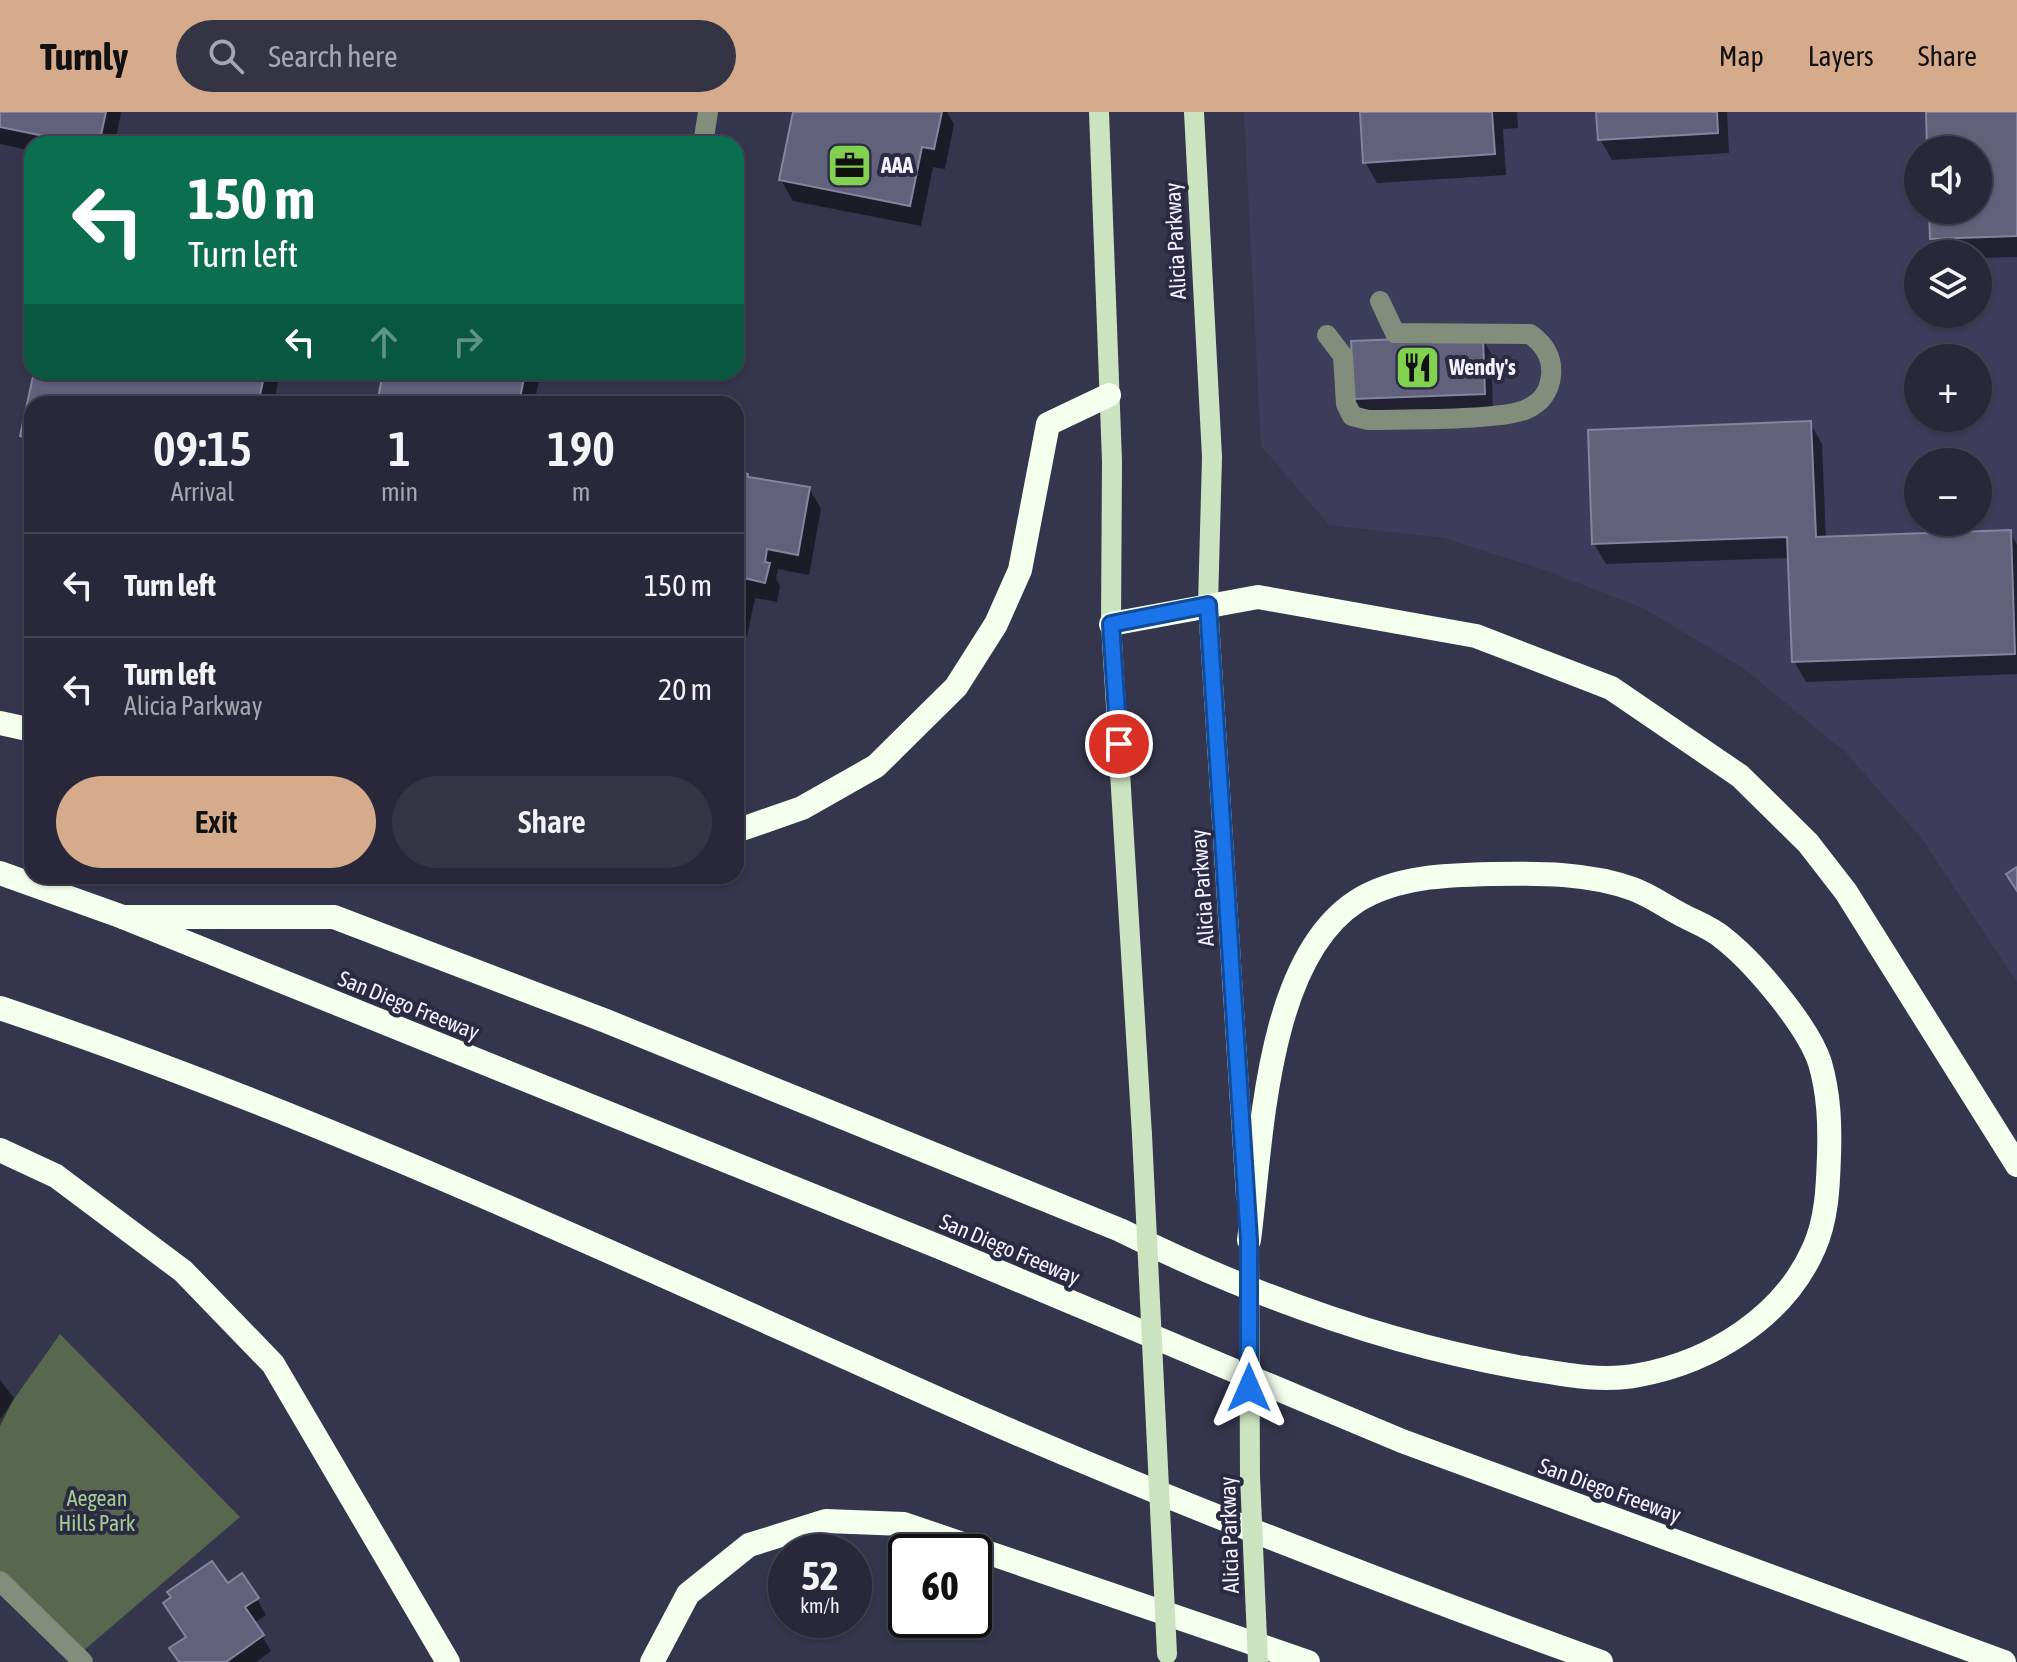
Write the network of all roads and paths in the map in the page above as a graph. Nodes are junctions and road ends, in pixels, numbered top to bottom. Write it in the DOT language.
graph roads {
  1 [pos="708,112"];
  2 [pos="1099,112"];
  3 [pos="1194,112"];
  4 [pos="704,136"];
  5 [pos="1380,301"];
  6 [pos="1327,335"];
  7 [pos="1109,395"];
  8 [pos="1208,605"];
  9 [pos="1111,624"];
  10 [pos="0,723"];
  11 [pos="24,728"];
  12 [pos="744,828"];
  13 [pos="0,873"];
  14 [pos="24,882"];
  15 [pos="31,884"];
  16 [pos="123,917"];
  17 [pos="0,1008"];
  18 [pos="0,1150"];
  19 [pos="2017,1165"];
  20 [pos="1249,1240"];
  21 [pos="0,1581"];
  22 [pos="1167,1658"];
  23 [pos="83,1662"];
  24 [pos="448,1662"];
  25 [pos="652,1662"];
  26 [pos="1258,1662"];
  27 [pos="1308,1662"];
  28 [pos="1601,1662"];
  29 [pos="2004,1662"];
  1 -- 4 [label="street"];
  2 -- 7 [label="main road"];
  3 -- 8 [label="main road, Alicia Parkway"];
  5 -- 6 [label="street"];
  7 -- 9 [label="main road"];
  7 -- 12 [label="highway"];
  8 -- 9 [label="highway"];
  8 -- 19 [label="highway"];
  8 -- 20 [label="main road, Alicia Parkway"];
  9 -- 22 [label="main road, bridge"];
  10 -- 11 [label="highway"];
  13 -- 14 [label="highway, San Diego Freeway"];
  15 -- 16 [label="highway, San Diego Freeway"];
  16 -- 20 [label="highway"];
  16 -- 29 [label="highway, San Diego Freeway"];
  17 -- 28 [label="highway"];
  18 -- 24 [label="highway"];
  20 -- 26 [label="main road, Alicia Parkway, bridge"];
  21 -- 23 [label="street"];
  25 -- 27 [label="highway"];
}
